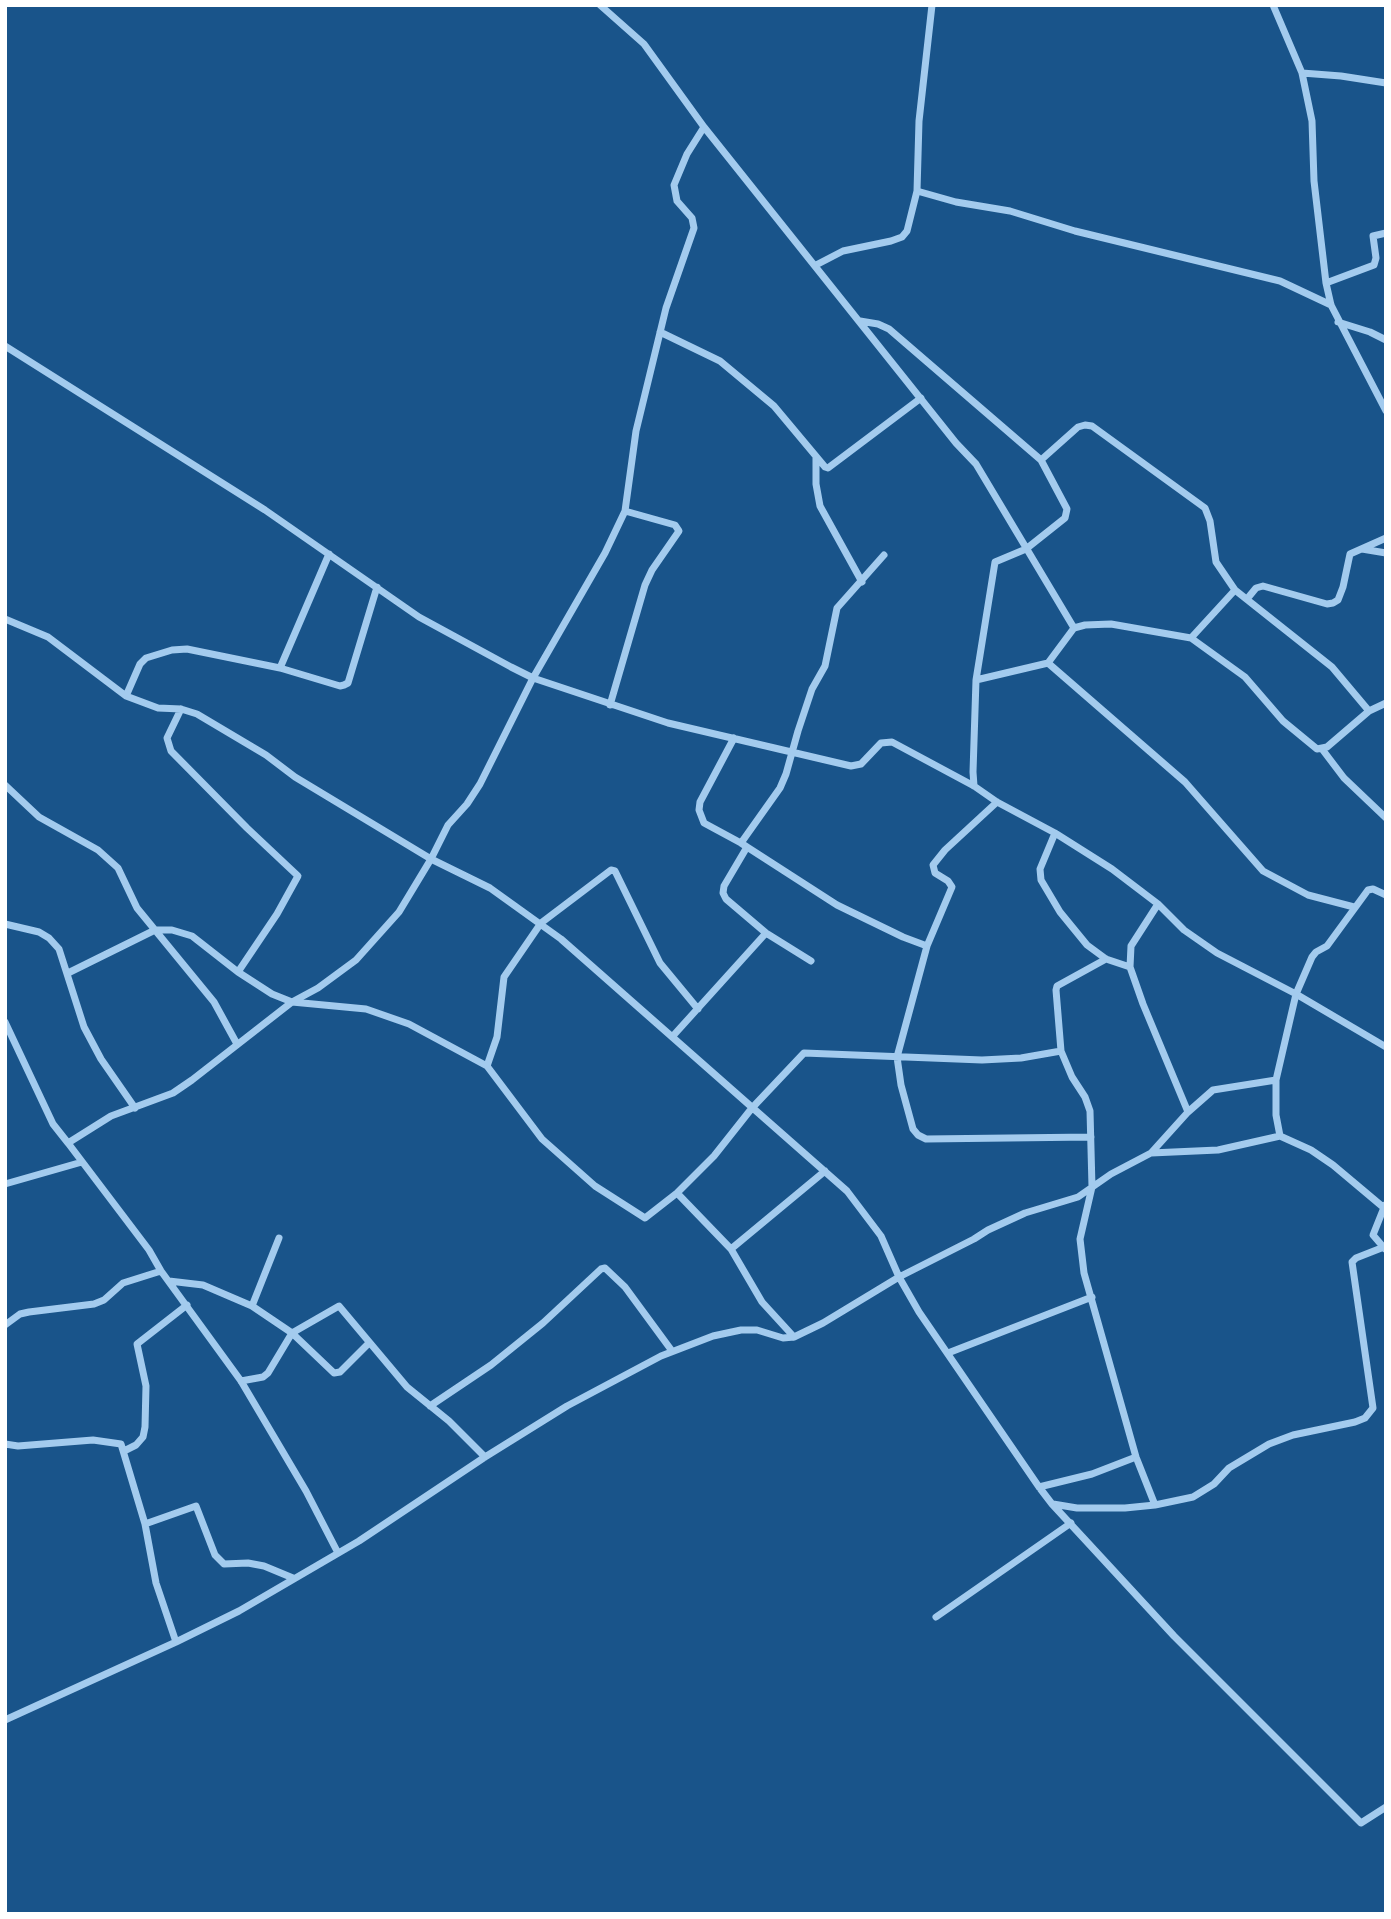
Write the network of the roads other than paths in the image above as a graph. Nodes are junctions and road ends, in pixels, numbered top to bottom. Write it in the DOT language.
graph roads {
  1 [pos="600,5"];
  2 [pos="932,5"];
  3 [pos="1273,5"];
  4 [pos="1302,73"];
  5 [pos="1386,83"];
  6 [pos="704,127"];
  7 [pos="917,191"];
  8 [pos="1386,233"];
  9 [pos="816,265"];
  10 [pos="1325,283"];
  11 [pos="1331,305"];
  12 [pos="860,321"];
  13 [pos="1338,321"];
  14 [pos="660,332"];
  15 [pos="1386,340"];
  16 [pos="5,346"];
  17 [pos="921,398"];
  18 [pos="1386,411"];
  19 [pos="816,456"];
  20 [pos="1041,460"];
  21 [pos="625,511"];
  22 [pos="1386,538"];
  23 [pos="1026,549"];
  24 [pos="1362,549"];
  25 [pos="1386,553"];
  26 [pos="328,554"];
  27 [pos="884,555"];
  28 [pos="862,582"];
  29 [pos="377,587"];
  30 [pos="1235,590"];
  31 [pos="1247,599"];
  32 [pos="5,619"];
  33 [pos="1074,628"];
  34 [pos="1191,638"];
  35 [pos="1048,663"];
  36 [pos="280,668"];
  37 [pos="533,678"];
  38 [pos="976,680"];
  39 [pos="126,696"];
  40 [pos="1386,704"];
  41 [pos="610,705"];
  42 [pos="181,709"];
  43 [pos="1369,711"];
  44 [pos="734,737"];
  45 [pos="1322,749"];
  46 [pos="793,753"];
  47 [pos="5,785"];
  48 [pos="974,786"];
  49 [pos="998,802"];
  50 [pos="1386,818"];
  51 [pos="1055,833"];
  52 [pos="744,845"];
  53 [pos="431,859"];
  54 [pos="1386,895"];
  55 [pos="1158,904"];
  56 [pos="1354,907"];
  57 [pos="5,923"];
  58 [pos="541,923"];
  59 [pos="155,930"];
  60 [pos="766,933"];
  61 [pos="927,946"];
  62 [pos="1106,959"];
  63 [pos="811,961"];
  64 [pos="1130,967"];
  65 [pos="238,972"];
  66 [pos="68,973"];
  67 [pos="1296,994"];
  68 [pos="292,1002"];
  69 [pos="698,1009"];
  70 [pos="5,1022"];
  71 [pos="672,1037"];
  72 [pos="237,1044"];
  73 [pos="1386,1047"];
  74 [pos="1061,1051"];
  75 [pos="897,1057"];
  76 [pos="487,1066"];
  77 [pos="1276,1080"];
  78 [pos="135,1108"];
  79 [pos="752,1108"];
  80 [pos="1188,1112"];
  81 [pos="1280,1136"];
  82 [pos="1091,1137"];
  83 [pos="68,1143"];
  84 [pos="1151,1153"];
  85 [pos="82,1162"];
  86 [pos="825,1171"];
  87 [pos="5,1184"];
  88 [pos="1092,1187"];
  89 [pos="677,1193"];
  90 [pos="1385,1205"];
  91 [pos="279,1238"];
  92 [pos="1385,1248"];
  93 [pos="731,1249"];
  94 [pos="161,1271"];
  95 [pos="899,1277"];
  96 [pos="169,1281"];
  97 [pos="1092,1297"];
  98 [pos="187,1306"];
  99 [pos="252,1306"];
  100 [pos="20,1314"];
  101 [pos="5,1317"];
  102 [pos="5,1325"];
  103 [pos="292,1333"];
  104 [pos="794,1337"];
  105 [pos="369,1343"];
  106 [pos="672,1351"];
  107 [pos="948,1353"];
  108 [pos="241,1381"];
  109 [pos="430,1406"];
  110 [pos="5,1444"];
  111 [pos="124,1451"];
  112 [pos="485,1457"];
  113 [pos="1136,1457"];
  114 [pos="1039,1487"];
  115 [pos="1052,1504"];
  116 [pos="1155,1505"];
  117 [pos="1071,1523"];
  118 [pos="145,1524"];
  119 [pos="338,1553"];
  120 [pos="293,1578"];
  121 [pos="936,1617"];
  122 [pos="176,1642"];
  123 [pos="5,1720"];
  124 [pos="1386,1807"];
  1 -- 6 [label="street"];
  2 -- 7 [label="street"];
  3 -- 4 [label="street"];
  4 -- 5 [label="street"];
  4 -- 10 [label="street"];
  6 -- 9 [label="street"];
  6 -- 14 [label="street"];
  7 -- 9 [label="street"];
  7 -- 11 [label="street"];
  8 -- 10 [label="street"];
  9 -- 12 [label="street"];
  10 -- 11 [label="street"];
  11 -- 13 [label="street"];
  12 -- 17 [label="street"];
  12 -- 20 [label="street"];
  13 -- 15 [label="street"];
  13 -- 18 [label="street"];
  14 -- 19 [label="street"];
  14 -- 21 [label="street"];
  16 -- 26 [label="street"];
  17 -- 19 [label="street"];
  17 -- 23 [label="street"];
  19 -- 28 [label="street"];
  20 -- 23 [label="street"];
  20 -- 30 [label="street"];
  21 -- 37 [label="street"];
  21 -- 41 [label="street"];
  22 -- 24 [label="street"];
  23 -- 33 [label="street"];
  23 -- 38 [label="street"];
  24 -- 25 [label="street"];
  24 -- 31 [label="street"];
  26 -- 29 [label="street"];
  26 -- 36 [label="street"];
  27 -- 28 [label="street"];
  28 -- 46 [label="street"];
  29 -- 36 [label="street"];
  29 -- 37 [label="street"];
  30 -- 31 [label="street"];
  30 -- 34 [label="street"];
  31 -- 43 [label="street"];
  32 -- 39 [label="street"];
  33 -- 34 [label="street"];
  33 -- 35 [label="street"];
  34 -- 45 [label="street"];
  35 -- 38 [label="street"];
  35 -- 56 [label="street"];
  36 -- 39 [label="street"];
  37 -- 41 [label="street"];
  37 -- 53 [label="street"];
  38 -- 48 [label="street"];
  39 -- 42 [label="street"];
  40 -- 43 [label="street"];
  41 -- 44 [label="street"];
  42 -- 53 [label="street"];
  42 -- 65 [label="street"];
  43 -- 45 [label="street"];
  44 -- 46 [label="street"];
  44 -- 52 [label="street"];
  45 -- 50 [label="street"];
  46 -- 48 [label="street"];
  46 -- 52 [label="street"];
  47 -- 59 [label="street"];
  48 -- 49 [label="street"];
  49 -- 51 [label="street"];
  49 -- 61 [label="street"];
  51 -- 55 [label="street"];
  51 -- 62 [label="street"];
  52 -- 60 [label="street"];
  52 -- 61 [label="street"];
  53 -- 58 [label="street"];
  53 -- 68 [label="street"];
  54 -- 56 [label="street"];
  55 -- 64 [label="street"];
  55 -- 67 [label="street"];
  56 -- 67 [label="street"];
  57 -- 66 [label="street"];
  58 -- 69 [label="street"];
  58 -- 71 [label="street"];
  58 -- 76 [label="street"];
  59 -- 65 [label="street"];
  59 -- 66 [label="street"];
  59 -- 72 [label="street"];
  60 -- 63 [label="street"];
  60 -- 69 [label="street"];
  61 -- 75 [label="street"];
  62 -- 64 [label="street"];
  62 -- 74 [label="street"];
  64 -- 80 [label="street"];
  65 -- 68 [label="street"];
  66 -- 78 [label="street"];
  67 -- 73 [label="street"];
  67 -- 77 [label="street"];
  68 -- 72 [label="street"];
  68 -- 76 [label="street"];
  69 -- 71 [label="street"];
  70 -- 83 [label="street"];
  71 -- 79 [label="street"];
  72 -- 78 [label="street"];
  74 -- 75 [label="street"];
  74 -- 82 [label="street"];
  75 -- 79 [label="street"];
  75 -- 82 [label="street"];
  76 -- 89 [label="street"];
  77 -- 80 [label="street"];
  77 -- 81 [label="street"];
  78 -- 83 [label="street"];
  79 -- 86 [label="street"];
  79 -- 89 [label="street"];
  80 -- 84 [label="street"];
  81 -- 84 [label="street"];
  81 -- 90 [label="street"];
  82 -- 88 [label="street"];
  83 -- 85 [label="street"];
  84 -- 88 [label="street"];
  85 -- 87 [label="street"];
  85 -- 94 [label="street"];
  86 -- 93 [label="street"];
  86 -- 95 [label="street"];
  88 -- 95 [label="street"];
  88 -- 97 [label="street"];
  89 -- 93 [label="street"];
  90 -- 92 [label="street"];
  91 -- 99 [label="street"];
  92 -- 116 [label="street"];
  93 -- 104 [label="street"];
  94 -- 96 [label="street"];
  94 -- 100 [label="street"];
  95 -- 104 [label="street"];
  95 -- 107 [label="street"];
  96 -- 98 [label="street"];
  96 -- 99 [label="street"];
  97 -- 107 [label="street"];
  97 -- 113 [label="street"];
  98 -- 108 [label="street"];
  98 -- 111 [label="street"];
  99 -- 103 [label="street"];
  100 -- 101 [label="street"];
  100 -- 102 [label="street"];
  103 -- 105 [label="street"];
  103 -- 105 [label="street"];
  103 -- 108 [label="street"];
  104 -- 106 [label="street"];
  105 -- 109 [label="street"];
  106 -- 109 [label="street"];
  106 -- 112 [label="street"];
  107 -- 114 [label="street"];
  108 -- 119 [label="street"];
  109 -- 112 [label="street"];
  110 -- 111 [label="street"];
  111 -- 118 [label="street"];
  112 -- 119 [label="street"];
  113 -- 114 [label="street"];
  113 -- 116 [label="street"];
  114 -- 115 [label="street"];
  115 -- 116 [label="street"];
  115 -- 117 [label="street"];
  117 -- 121 [label="street"];
  117 -- 124 [label="street"];
  118 -- 120 [label="street"];
  118 -- 122 [label="street"];
  119 -- 120 [label="street"];
  120 -- 122 [label="street"];
  122 -- 123 [label="street"];
}
